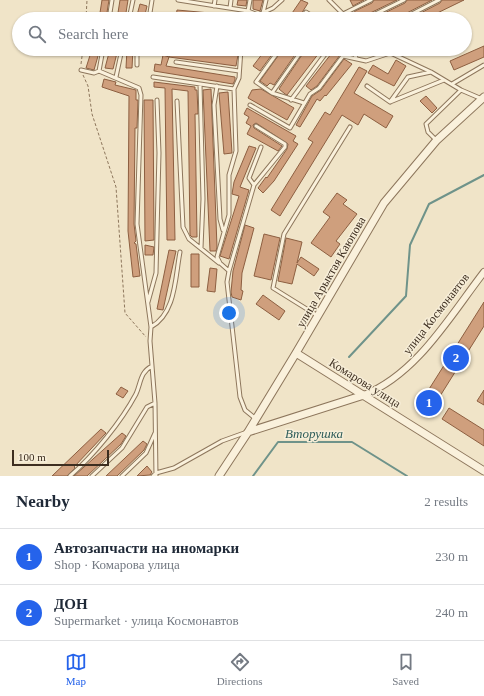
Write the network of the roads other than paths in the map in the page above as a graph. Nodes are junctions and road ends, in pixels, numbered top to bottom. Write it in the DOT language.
graph roads {
  1 [pos="112,0"];
  2 [pos="133,0"];
  3 [pos="152,0"];
  4 [pos="180,0"];
  5 [pos="215,0"];
  6 [pos="231,0"];
  7 [pos="250,0"];
  8 [pos="266,0"];
  9 [pos="282,0"];
  10 [pos="330,0"];
  11 [pos="371,0"];
  12 [pos="404,0"];
  13 [pos="439,0"];
  14 [pos="199,2"];
  15 [pos="214,6"];
  16 [pos="230,8"];
  17 [pos="248,11"];
  18 [pos="110,12"];
  19 [pos="130,12"];
  20 [pos="150,12"];
  21 [pos="263,12"];
  22 [pos="265,12"];
  23 [pos="341,12"];
  24 [pos="347,12"];
  25 [pos="379,12"];
  26 [pos="416,12"];
  27 [pos="102,56"];
  28 [pos="120,56"];
  29 [pos="137,56"];
  30 [pos="241,56"];
  31 [pos="275,56"];
  32 [pos="299,56"];
  33 [pos="323,56"];
  34 [pos="381,56"];
  35 [pos="396,56"];
  36 [pos="356,58"];
  37 [pos="176,62"];
  38 [pos="137,65"];
  39 [pos="484,65"];
  40 [pos="81,70"];
  41 [pos="99,71"];
  42 [pos="240,71"];
  43 [pos="431,72"];
  44 [pos="153,76"];
  45 [pos="116,77"];
  46 [pos="444,80"];
  47 [pos="200,84"];
  48 [pos="452,84"];
  49 [pos="218,86"];
  50 [pos="367,86"];
  51 [pos="234,89"];
  52 [pos="461,90"];
  53 [pos="272,93"];
  54 [pos="483,99"];
  55 [pos="157,100"];
  56 [pos="292,100"];
  57 [pos="176,101"];
  58 [pos="390,102"];
  59 [pos="304,103"];
  60 [pos="250,105"];
  61 [pos="256,126"];
  62 [pos="350,127"];
  63 [pos="436,140"];
  64 [pos="261,147"];
  65 [pos="254,185"];
  66 [pos="223,232"];
  67 [pos="201,248"];
  68 [pos="180,252"];
  69 [pos="220,263"];
  70 [pos="228,271"];
  71 [pos="484,272"];
  72 [pos="148,304"];
  73 [pos="318,316"];
  74 [pos="150,327"];
  75 [pos="296,353"];
  76 [pos="152,366"];
  77 [pos="364,395"];
  78 [pos="155,403"];
  79 [pos="256,419"];
  80 [pos="155,431"];
  81 [pos="248,432"];
  82 [pos="484,471"];
  83 [pos="155,475"];
  84 [pos="70,476"];
  85 [pos="92,476"];
  86 [pos="122,476"];
  87 [pos="219,476"];
  1 -- 18 [label="lane"];
  2 -- 19 [label="lane"];
  3 -- 20 [label="lane"];
  4 -- 14 [label="lane"];
  5 -- 15 [label="lane"];
  6 -- 16 [label="lane"];
  7 -- 17 [label="lane"];
  8 -- 21 [label="lane"];
  9 -- 22 [label="lane"];
  10 -- 23 [label="lane"];
  11 -- 24 [label="lane"];
  12 -- 25 [label="lane"];
  13 -- 26 [label="lane"];
  14 -- 15 [label="lane"];
  15 -- 16 [label="lane"];
  16 -- 17 [label="lane"];
  27 -- 41 [label="lane"];
  28 -- 45 [label="lane"];
  29 -- 38 [label="lane"];
  30 -- 42 [label="lane"];
  31 -- 53 [label="lane"];
  32 -- 53 [label="lane"];
  33 -- 56 [label="lane"];
  34 -- 36 [label="lane"];
  35 -- 43 [label="lane"];
  36 -- 59 [label="lane"];
  37 -- 42 [label="lane"];
  39 -- 48 [label="lane"];
  40 -- 41 [label="lane"];
  41 -- 45 [label="lane"];
  42 -- 51 [label="lane"];
  43 -- 46 [label="lane"];
  43 -- 58 [label="lane"];
  44 -- 47 [label="lane"];
  45 -- 72 [label="lane"];
  46 -- 48 [label="lane"];
  46 -- 58 [label="lane"];
  47 -- 49 [label="lane"];
  47 -- 67 [label="lane"];
  48 -- 52 [label="lane"];
  49 -- 51 [label="lane"];
  49 -- 66 [label="lane"];
  50 -- 58 [label="lane"];
  51 -- 66 [label="lane"];
  52 -- 54 [label="lane"];
  52 -- 63 [label="lane"];
  53 -- 56 [label="lane"];
  54 -- 63 [label="street, улица Арыктая Каюпова"];
  55 -- 72 [label="lane"];
  56 -- 59 [label="lane"];
  57 -- 67 [label="lane"];
  59 -- 60 [label="lane"];
  61 -- 65 [label="lane"];
  62 -- 73 [label="lane"];
  63 -- 73 [label="street, улица Арыктая Каюпова"];
  64 -- 65 [label="lane"];
  65 -- 70 [label="lane"];
  66 -- 69 [label="lane"];
  67 -- 69 [label="lane"];
  68 -- 74 [label="lane"];
  69 -- 70 [label="lane"];
  70 -- 79 [label="lane"];
  71 -- 77 [label="street, улица Космонавтов"];
  72 -- 74 [label="lane"];
  73 -- 75 [label="street, улица Арыктая Каюпова"];
  74 -- 76 [label="lane"];
  75 -- 77 [label="street, Комарова улица"];
  75 -- 79 [label="street, улица Арыктая Каюпова"];
  76 -- 78 [label="lane"];
  76 -- 84 [label="lane"];
  77 -- 81 [label="street"];
  77 -- 82 [label="street, Комарова улица"];
  78 -- 80 [label="lane"];
  78 -- 85 [label="lane"];
  79 -- 81 [label="street, улица Арыктая Каюпова"];
  80 -- 83 [label="lane"];
  80 -- 86 [label="lane"];
  81 -- 83 [label="lane"];
  81 -- 87 [label="street, улица Арыктая Каюпова"];
}
